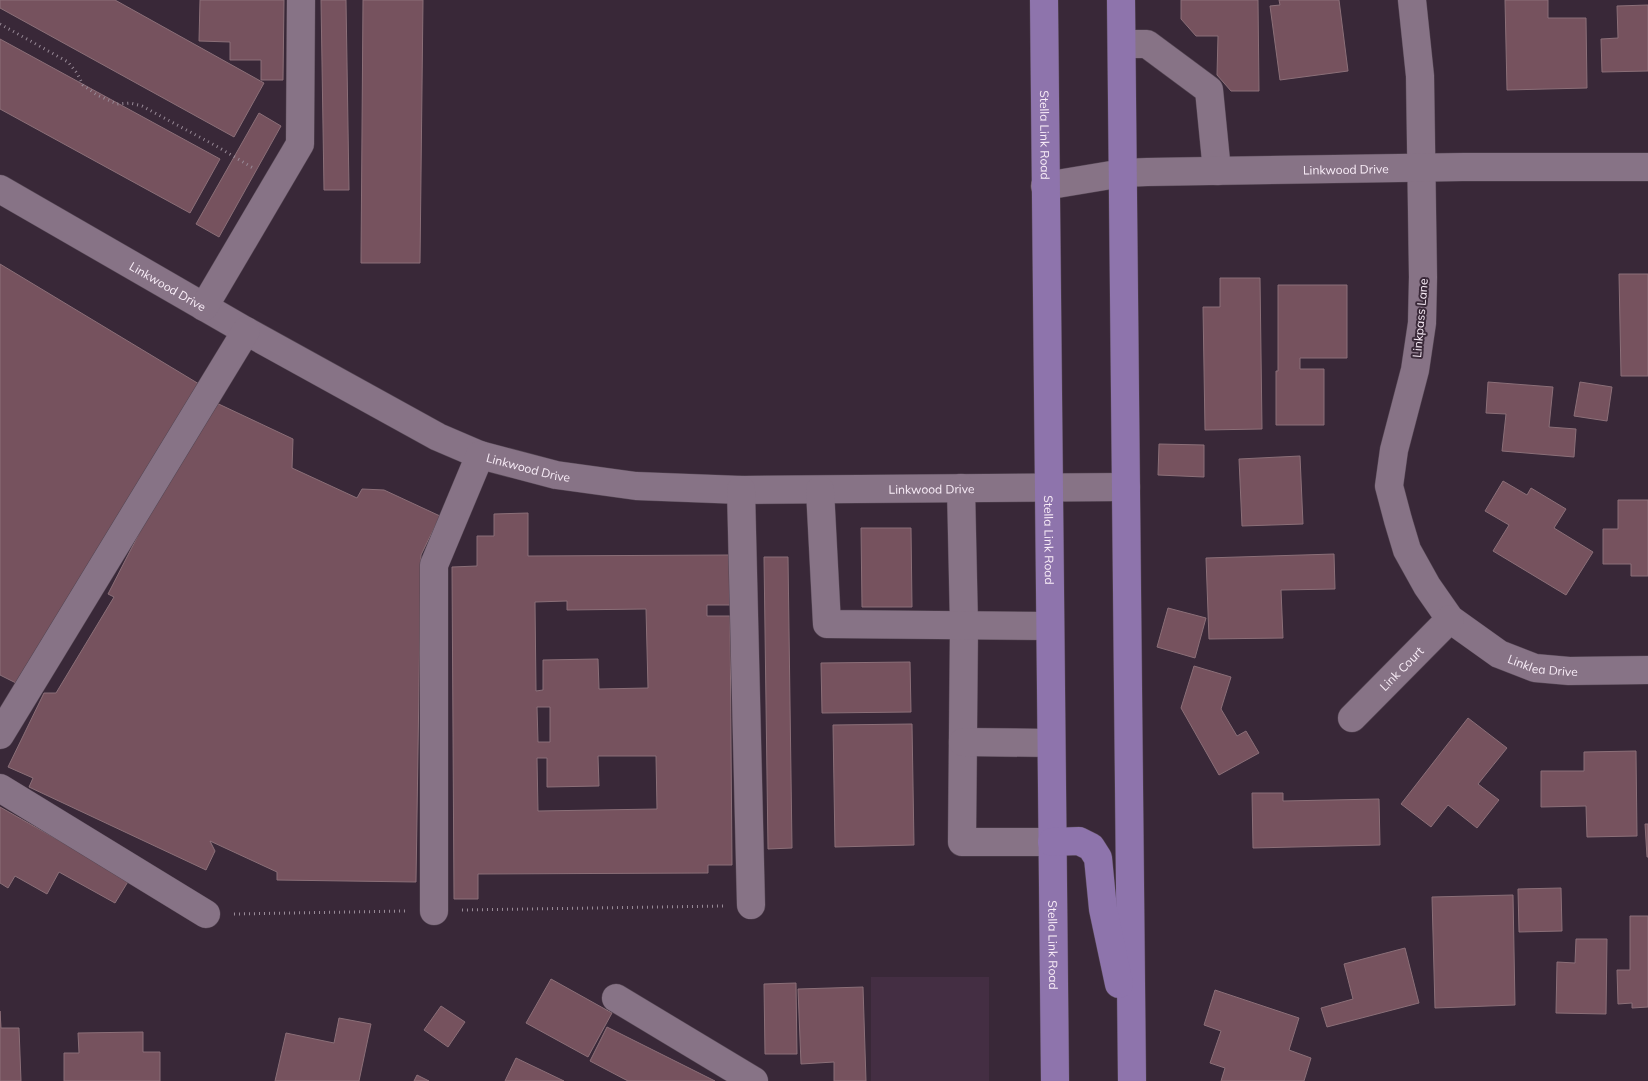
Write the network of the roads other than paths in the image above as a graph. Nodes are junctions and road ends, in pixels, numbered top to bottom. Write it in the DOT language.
graph roads {
  1 [pos="301,0"];
  2 [pos="1044,0"];
  3 [pos="1121,0"];
  4 [pos="1412,0"];
  5 [pos="1122,44"];
  6 [pos="1422,167"];
  7 [pos="1648,167"];
  8 [pos="1217,171"];
  9 [pos="1123,173"];
  10 [pos="1045,186"];
  11 [pos="0,189"];
  12 [pos="204,306"];
  13 [pos="246,331"];
  14 [pos="480,455"];
  15 [pos="1048,487"];
  16 [pos="1126,487"];
  17 [pos="961,488"];
  18 [pos="741,490"];
  19 [pos="820,490"];
  20 [pos="1450,619"];
  21 [pos="964,625"];
  22 [pos="1049,626"];
  23 [pos="1648,670"];
  24 [pos="8,704"];
  25 [pos="1352,718"];
  26 [pos="0,735"];
  27 [pos="963,742"];
  28 [pos="1051,742"];
  29 [pos="0,788"];
  30 [pos="1052,842"];
  31 [pos="751,905"];
  32 [pos="434,910"];
  33 [pos="206,914"];
  34 [pos="616,998"];
  35 [pos="1131,1039"];
  36 [pos="754,1081"];
  37 [pos="1055,1081"];
  38 [pos="1132,1081"];
  1 -- 12 [label="street"];
  2 -- 10 [label="main road, Stella Link Road"];
  3 -- 5 [label="main road"];
  4 -- 6 [label="street, Linkpass Lane"];
  5 -- 8 [label="street"];
  5 -- 9 [label="main road"];
  6 -- 7 [label="street, Linkwood Drive"];
  6 -- 8 [label="street, Linkwood Drive"];
  6 -- 20 [label="street, Linkpass Lane"];
  8 -- 9 [label="street, Linkwood Drive"];
  9 -- 10 [label="street, Linkwood Drive"];
  9 -- 16 [label="main road"];
  10 -- 15 [label="main road, Stella Link Road"];
  11 -- 12 [label="street, Linkwood Drive"];
  12 -- 13 [label="street, Linkwood Drive"];
  13 -- 14 [label="street, Linkwood Drive"];
  13 -- 24 [label="street"];
  14 -- 18 [label="street, Linkwood Drive"];
  14 -- 32 [label="street"];
  15 -- 16 [label="street, Linkwood Drive"];
  15 -- 17 [label="street, Linkwood Drive"];
  15 -- 22 [label="main road, Stella Link Road"];
  16 -- 35 [label="main road"];
  17 -- 19 [label="street, Linkwood Drive"];
  17 -- 21 [label="street"];
  18 -- 19 [label="street, Linkwood Drive"];
  18 -- 31 [label="street"];
  19 -- 21 [label="street"];
  20 -- 23 [label="street, Linklea Drive"];
  20 -- 25 [label="street, Link Court"];
  21 -- 22 [label="street"];
  21 -- 27 [label="street"];
  22 -- 28 [label="main road, Stella Link Road"];
  24 -- 26 [label="street"];
  27 -- 28 [label="street"];
  27 -- 30 [label="street"];
  28 -- 30 [label="main road, Stella Link Road"];
  29 -- 33 [label="street"];
  30 -- 35 [label="main road"];
  30 -- 37 [label="main road, Stella Link Road"];
  34 -- 36 [label="street"];
  35 -- 38 [label="main road"];
}
